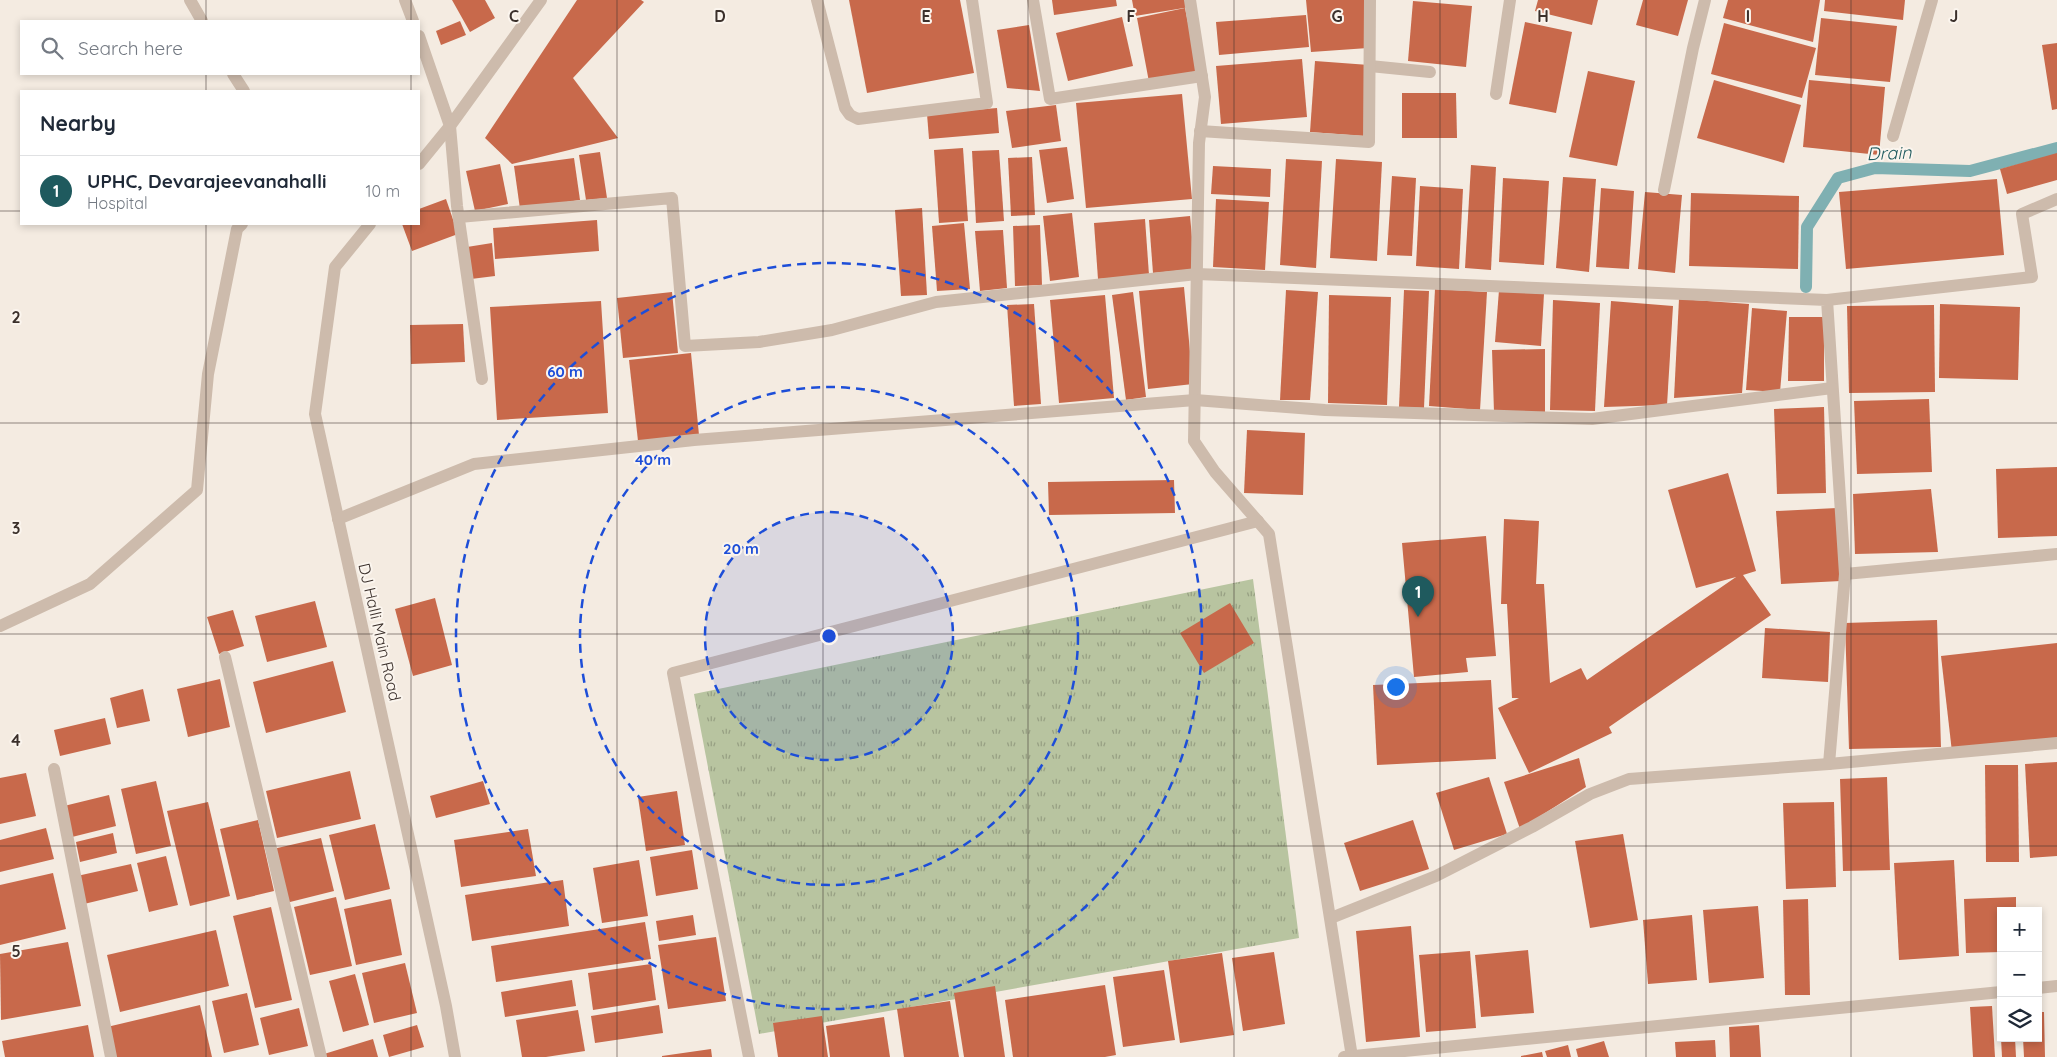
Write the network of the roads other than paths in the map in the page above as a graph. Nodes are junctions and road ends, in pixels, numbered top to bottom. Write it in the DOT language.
graph roads {
  1 [pos="190,0"];
  2 [pos="405,0"];
  3 [pos="541,0"];
  4 [pos="817,0"];
  5 [pos="972,0"];
  6 [pos="1033,0"];
  7 [pos="1190,0"];
  8 [pos="1370,0"];
  9 [pos="1510,0"];
  10 [pos="1705,0"];
  11 [pos="1932,0"];
  12 [pos="201,20"];
  13 [pos="413,20"];
  14 [pos="420,39"];
  15 [pos="1370,66"];
  16 [pos="1430,72"];
  17 [pos="234,75"];
  18 [pos="1202,76"];
  19 [pos="243,90"];
  20 [pos="1496,94"];
  21 [pos="450,126"];
  22 [pos="1200,131"];
  23 [pos="1893,136"];
  24 [pos="420,163"];
  25 [pos="1664,190"];
  26 [pos="2057,199"];
  27 [pos="459,217"];
  28 [pos="241,225"];
  29 [pos="369,225"];
  30 [pos="1197,274"];
  31 [pos="1827,300"];
  32 [pos="482,379"];
  33 [pos="1832,388"];
  34 [pos="1195,400"];
  35 [pos="338,519"];
  36 [pos="1258,521"];
  37 [pos="2057,554"];
  38 [pos="1845,574"];
  39 [pos="0,626"];
  40 [pos="225,657"];
  41 [pos="2057,743"];
  42 [pos="1829,764"];
  43 [pos="54,769"];
  44 [pos="1331,918"];
  45 [pos="2057,986"];
  46 [pos="2042,988"];
  47 [pos="1997,992"];
  48 [pos="111,1057"];
  49 [pos="321,1057"];
  50 [pos="455,1057"];
  51 [pos="750,1057"];
  52 [pos="1350,1057"];
  1 -- 12 [label="street"];
  2 -- 13 [label="street"];
  3 -- 21 [label="street"];
  4 -- 5 [label="street"];
  6 -- 18 [label="street"];
  7 -- 18 [label="street"];
  8 -- 15 [label="street"];
  9 -- 20 [label="street"];
  10 -- 25 [label="street"];
  11 -- 23 [label="street"];
  14 -- 21 [label="street"];
  15 -- 16 [label="street"];
  15 -- 22 [label="street"];
  17 -- 19 [label="street"];
  18 -- 22 [label="street"];
  21 -- 24 [label="street"];
  21 -- 27 [label="street"];
  22 -- 30 [label="street"];
  26 -- 31 [label="street"];
  27 -- 30 [label="street"];
  27 -- 32 [label="street"];
  28 -- 39 [label="street"];
  29 -- 35 [label="street, DJ Halli Main Road"];
  30 -- 31 [label="street"];
  30 -- 34 [label="street"];
  31 -- 33 [label="street"];
  33 -- 34 [label="street"];
  33 -- 38 [label="street"];
  34 -- 35 [label="street"];
  34 -- 36 [label="street"];
  35 -- 50 [label="street, DJ Halli Main Road"];
  36 -- 44 [label="street"];
  36 -- 51 [label="street"];
  37 -- 38 [label="street"];
  38 -- 42 [label="street"];
  40 -- 49 [label="street"];
  41 -- 42 [label="street"];
  42 -- 44 [label="street"];
  43 -- 48 [label="street"];
  44 -- 52 [label="street"];
  45 -- 46 [label="street"];
  47 -- 52 [label="street"];
}
